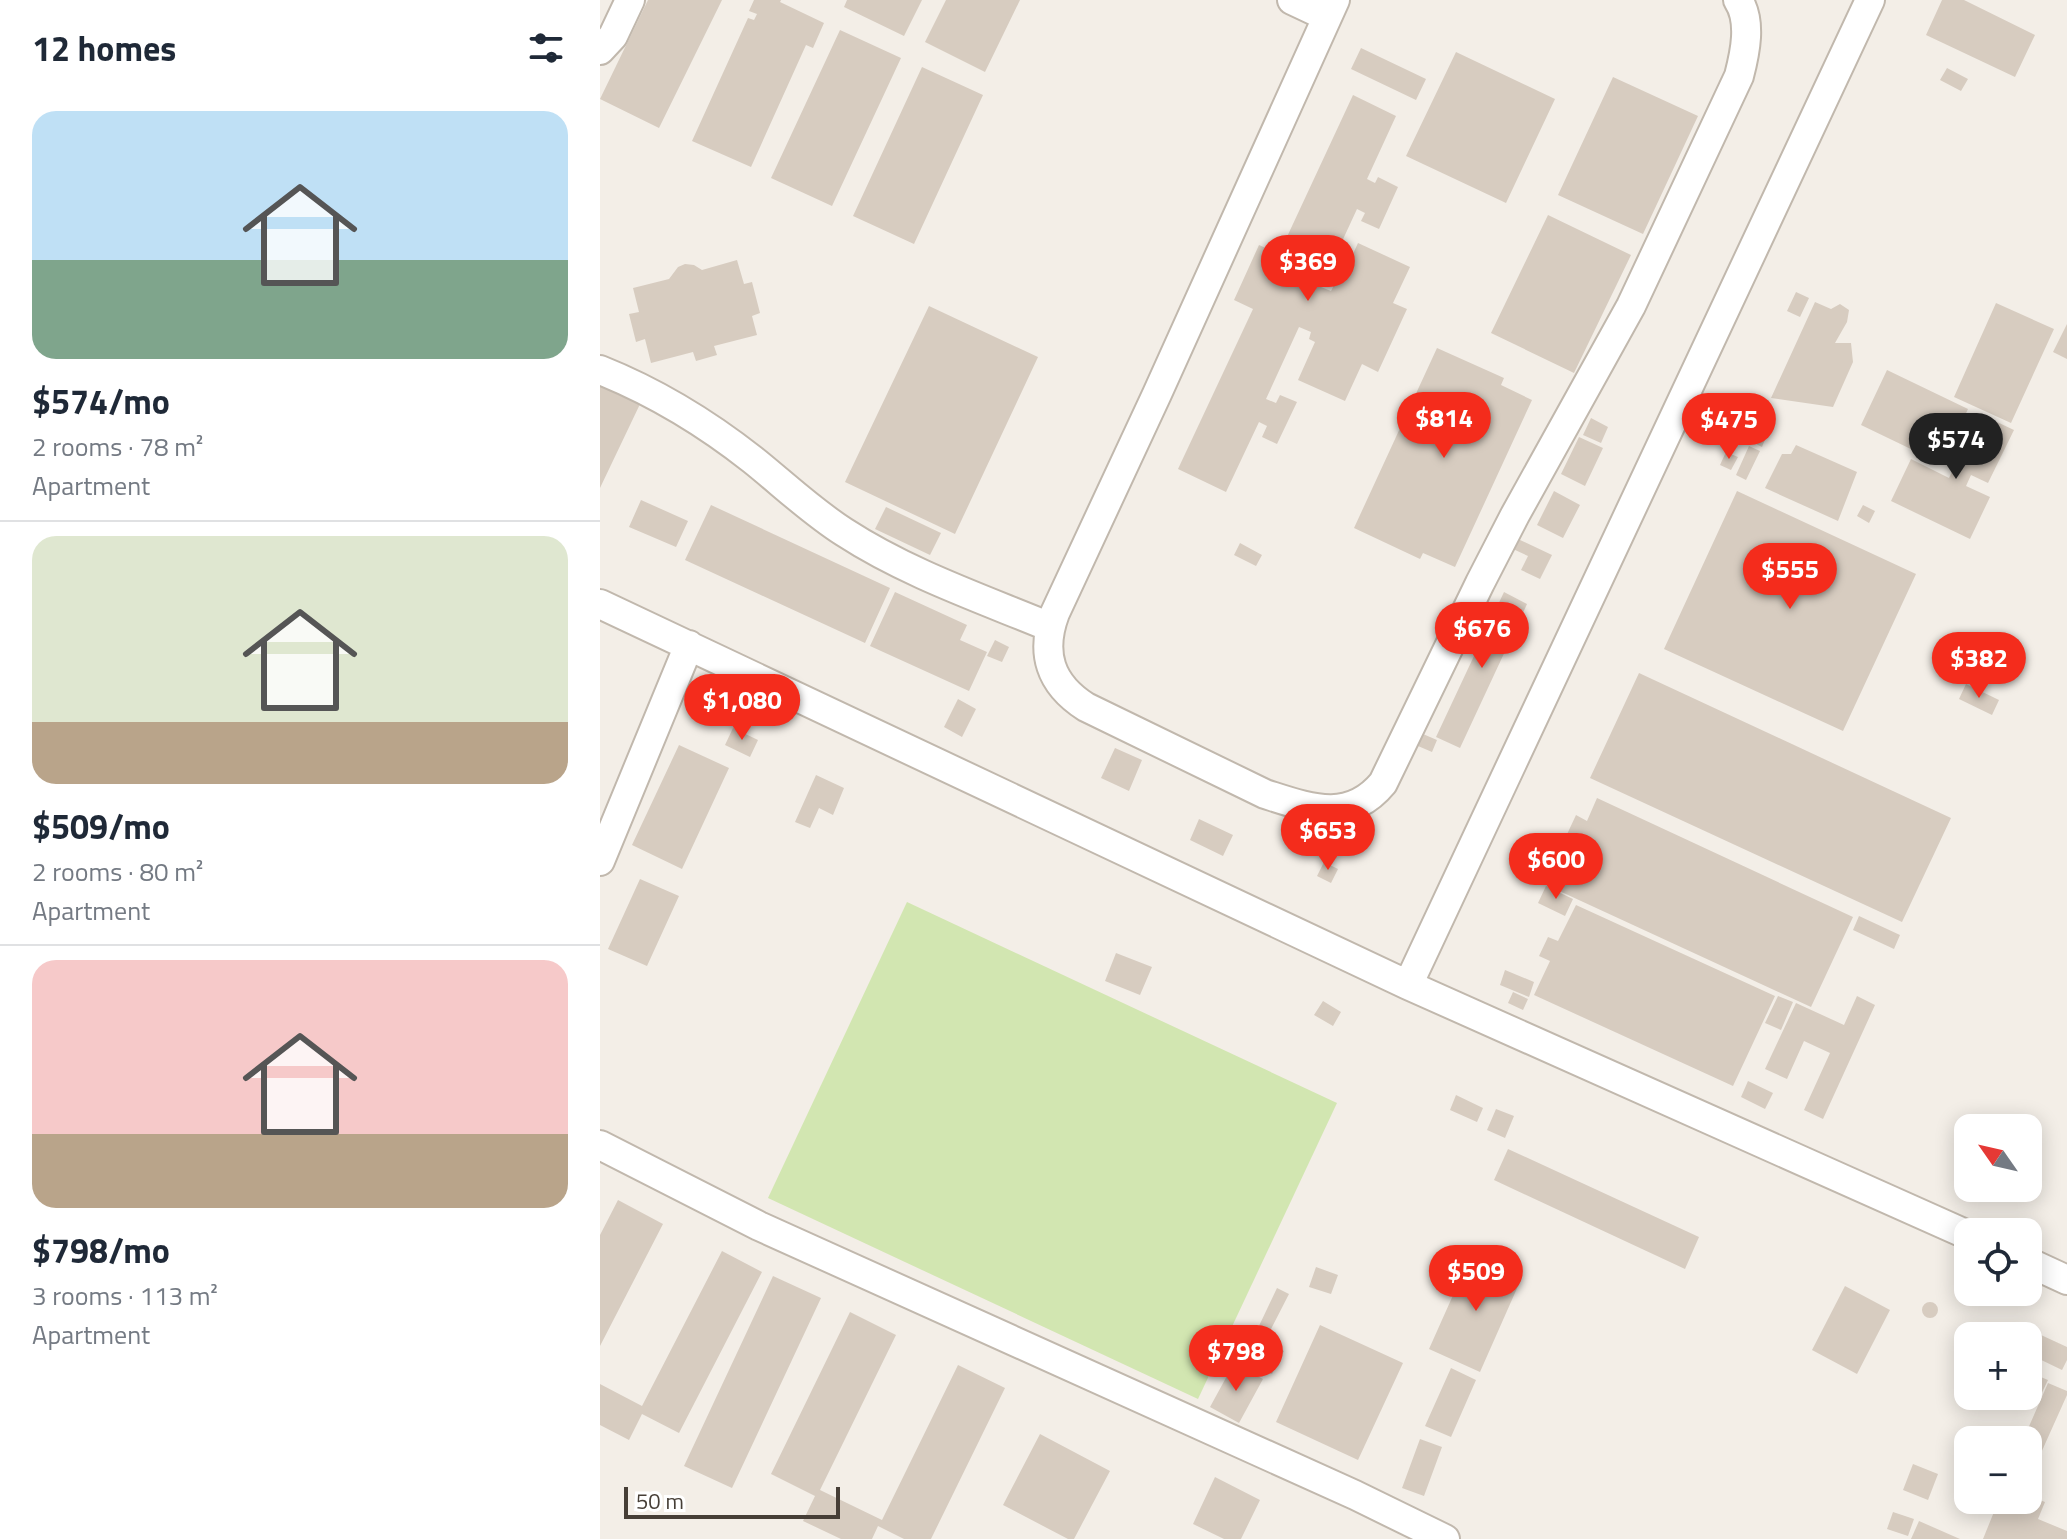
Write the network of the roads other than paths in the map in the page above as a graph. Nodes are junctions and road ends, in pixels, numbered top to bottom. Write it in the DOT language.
graph roads {
  1 [pos="630,0"];
  2 [pos="1292,0"];
  3 [pos="1738,0"];
  4 [pos="1870,0"];
  5 [pos="1330,8"];
  6 [pos="600,50"];
  7 [pos="600,370"];
  8 [pos="600,604"];
  9 [pos="1050,627"];
  10 [pos="689,645"];
  11 [pos="600,861"];
  12 [pos="1408,985"];
  13 [pos="600,1145"];
  14 [pos="1954,1229"];
  15 [pos="2042,1268"];
  16 [pos="2067,1280"];
  17 [pos="1445,1539"];
  1 -- 6 [label="street"];
  2 -- 5 [label="street"];
  3 -- 9 [label="street"];
  4 -- 12 [label="street"];
  5 -- 9 [label="street"];
  7 -- 9 [label="street"];
  8 -- 10 [label="street"];
  10 -- 11 [label="street"];
  10 -- 12 [label="street"];
  12 -- 14 [label="street"];
  13 -- 17 [label="street"];
  15 -- 16 [label="street"];
}
